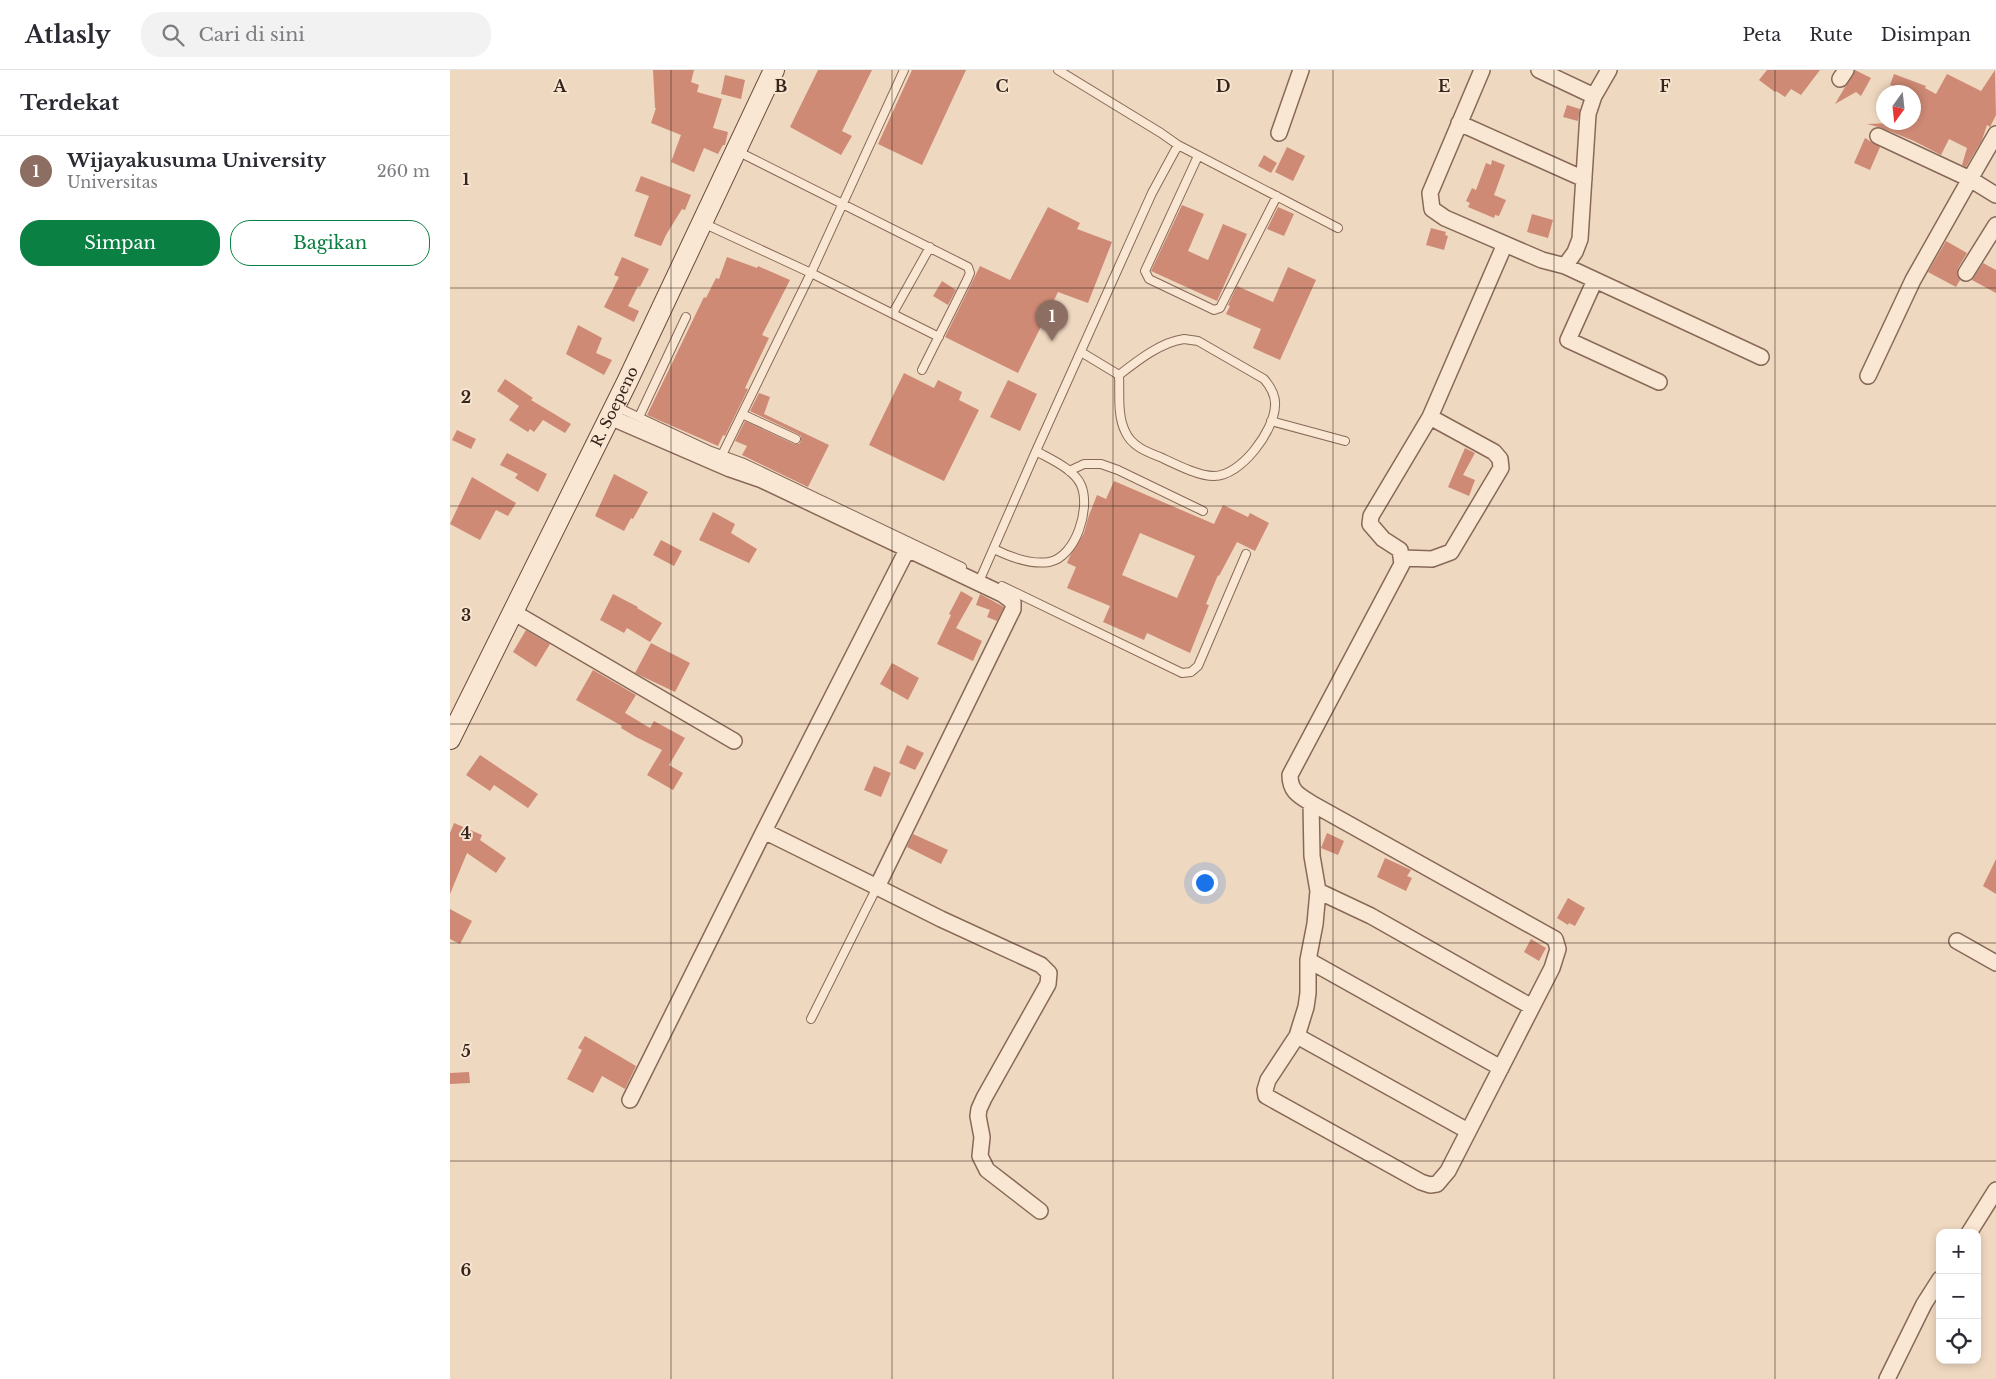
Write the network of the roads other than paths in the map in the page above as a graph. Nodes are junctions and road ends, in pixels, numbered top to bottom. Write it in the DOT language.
graph roads {
  1 [pos="774,70"];
  2 [pos="904,70"];
  3 [pos="1058,70"];
  4 [pos="1301,70"];
  5 [pos="1482,70"];
  6 [pos="1540,70"];
  7 [pos="1609,70"];
  8 [pos="1594,96"];
  9 [pos="1459,124"];
  10 [pos="1279,132"];
  11 [pos="1996,134"];
  12 [pos="1878,136"];
  13 [pos="1178,145"];
  14 [pos="736,150"];
  15 [pos="1198,156"];
  16 [pos="1584,179"];
  17 [pos="1970,179"];
  18 [pos="1996,195"];
  19 [pos="1276,196"];
  20 [pos="842,204"];
  21 [pos="703,223"];
  22 [pos="1996,225"];
  23 [pos="1338,228"];
  24 [pos="1505,244"];
  25 [pos="930,247"];
  26 [pos="1564,266"];
  27 [pos="810,273"];
  28 [pos="1966,274"];
  29 [pos="1595,280"];
  30 [pos="893,314"];
  31 [pos="686,317"];
  32 [pos="939,337"];
  33 [pos="1080,352"];
  34 [pos="1761,357"];
  35 [pos="922,370"];
  36 [pos="1119,375"];
  37 [pos="1868,376"];
  38 [pos="1658,382"];
  39 [pos="612,411"];
  40 [pos="742,414"];
  41 [pos="639,417"];
  42 [pos="1430,417"];
  43 [pos="1271,421"];
  44 [pos="796,440"];
  45 [pos="1345,441"];
  46 [pos="1036,451"];
  47 [pos="722,454"];
  48 [pos="1069,471"];
  49 [pos="1203,510"];
  50 [pos="908,548"];
  51 [pos="994,549"];
  52 [pos="1246,554"];
  53 [pos="1402,558"];
  54 [pos="981,577"];
  55 [pos="513,612"];
  56 [pos="450,739"];
  57 [pos="734,741"];
  58 [pos="1311,803"];
  59 [pos="764,830"];
  60 [pos="877,887"];
  61 [pos="1318,891"];
  62 [pos="1957,941"];
  63 [pos="1308,960"];
  64 [pos="1996,962"];
  65 [pos="1532,1006"];
  66 [pos="811,1019"];
  67 [pos="1297,1036"];
  68 [pos="1501,1068"];
  69 [pos="630,1100"];
  70 [pos="1468,1131"];
  71 [pos="1996,1190"];
  72 [pos="1040,1211"];
  73 [pos="1972,1229"];
  74 [pos="1936,1285"];
  75 [pos="1887,1379"];
  1 -- 14 [label="street, R. Soepeno"];
  2 -- 20 [label="lane"];
  3 -- 13 [label="lane"];
  4 -- 10 [label="street"];
  5 -- 9 [label="street"];
  6 -- 8 [label="street"];
  7 -- 8 [label="street"];
  8 -- 16 [label="street"];
  9 -- 16 [label="street"];
  9 -- 24 [label="street"];
  11 -- 17 [label="street"];
  12 -- 17 [label="street"];
  13 -- 15 [label="lane"];
  13 -- 33 [label="lane"];
  14 -- 20 [label="lane"];
  14 -- 21 [label="street, R. Soepeno"];
  15 -- 19 [label="lane"];
  15 -- 19 [label="lane"];
  16 -- 26 [label="street"];
  17 -- 18 [label="street"];
  17 -- 37 [label="street"];
  19 -- 23 [label="lane"];
  20 -- 25 [label="lane"];
  20 -- 27 [label="lane"];
  21 -- 27 [label="lane"];
  21 -- 39 [label="street, R. Soepeno"];
  22 -- 28 [label="street"];
  24 -- 26 [label="street"];
  24 -- 42 [label="street"];
  25 -- 30 [label="lane"];
  25 -- 32 [label="lane"];
  26 -- 29 [label="street"];
  27 -- 30 [label="lane"];
  27 -- 40 [label="lane"];
  29 -- 34 [label="street"];
  29 -- 38 [label="street"];
  30 -- 32 [label="lane"];
  31 -- 41 [label="lane"];
  32 -- 35 [label="lane"];
  33 -- 36 [label="lane"];
  33 -- 46 [label="lane"];
  36 -- 43 [label="lane"];
  36 -- 43 [label="lane"];
  39 -- 41 [label="lane"];
  39 -- 50 [label="street"];
  39 -- 55 [label="street, R. Soepeno"];
  40 -- 44 [label="lane"];
  40 -- 47 [label="lane"];
  41 -- 47 [label="lane"];
  42 -- 53 [label="street"];
  42 -- 53 [label="street"];
  43 -- 45 [label="lane"];
  46 -- 48 [label="lane"];
  46 -- 51 [label="lane"];
  47 -- 54 [label="lane"];
  48 -- 49 [label="lane"];
  48 -- 51 [label="lane"];
  50 -- 59 [label="street"];
  50 -- 60 [label="street"];
  51 -- 54 [label="lane"];
  52 -- 54 [label="lane"];
  53 -- 58 [label="street"];
  55 -- 56 [label="street, R. Soepeno"];
  55 -- 57 [label="street"];
  58 -- 61 [label="street"];
  58 -- 65 [label="street"];
  59 -- 60 [label="street"];
  59 -- 69 [label="street"];
  60 -- 66 [label="lane"];
  60 -- 72 [label="street"];
  61 -- 63 [label="street"];
  61 -- 65 [label="street"];
  62 -- 64 [label="street"];
  63 -- 67 [label="street"];
  63 -- 68 [label="street"];
  65 -- 68 [label="street"];
  67 -- 70 [label="street"];
  67 -- 70 [label="street"];
  68 -- 70 [label="street"];
  71 -- 73 [label="street"];
  74 -- 75 [label="street"];
}
